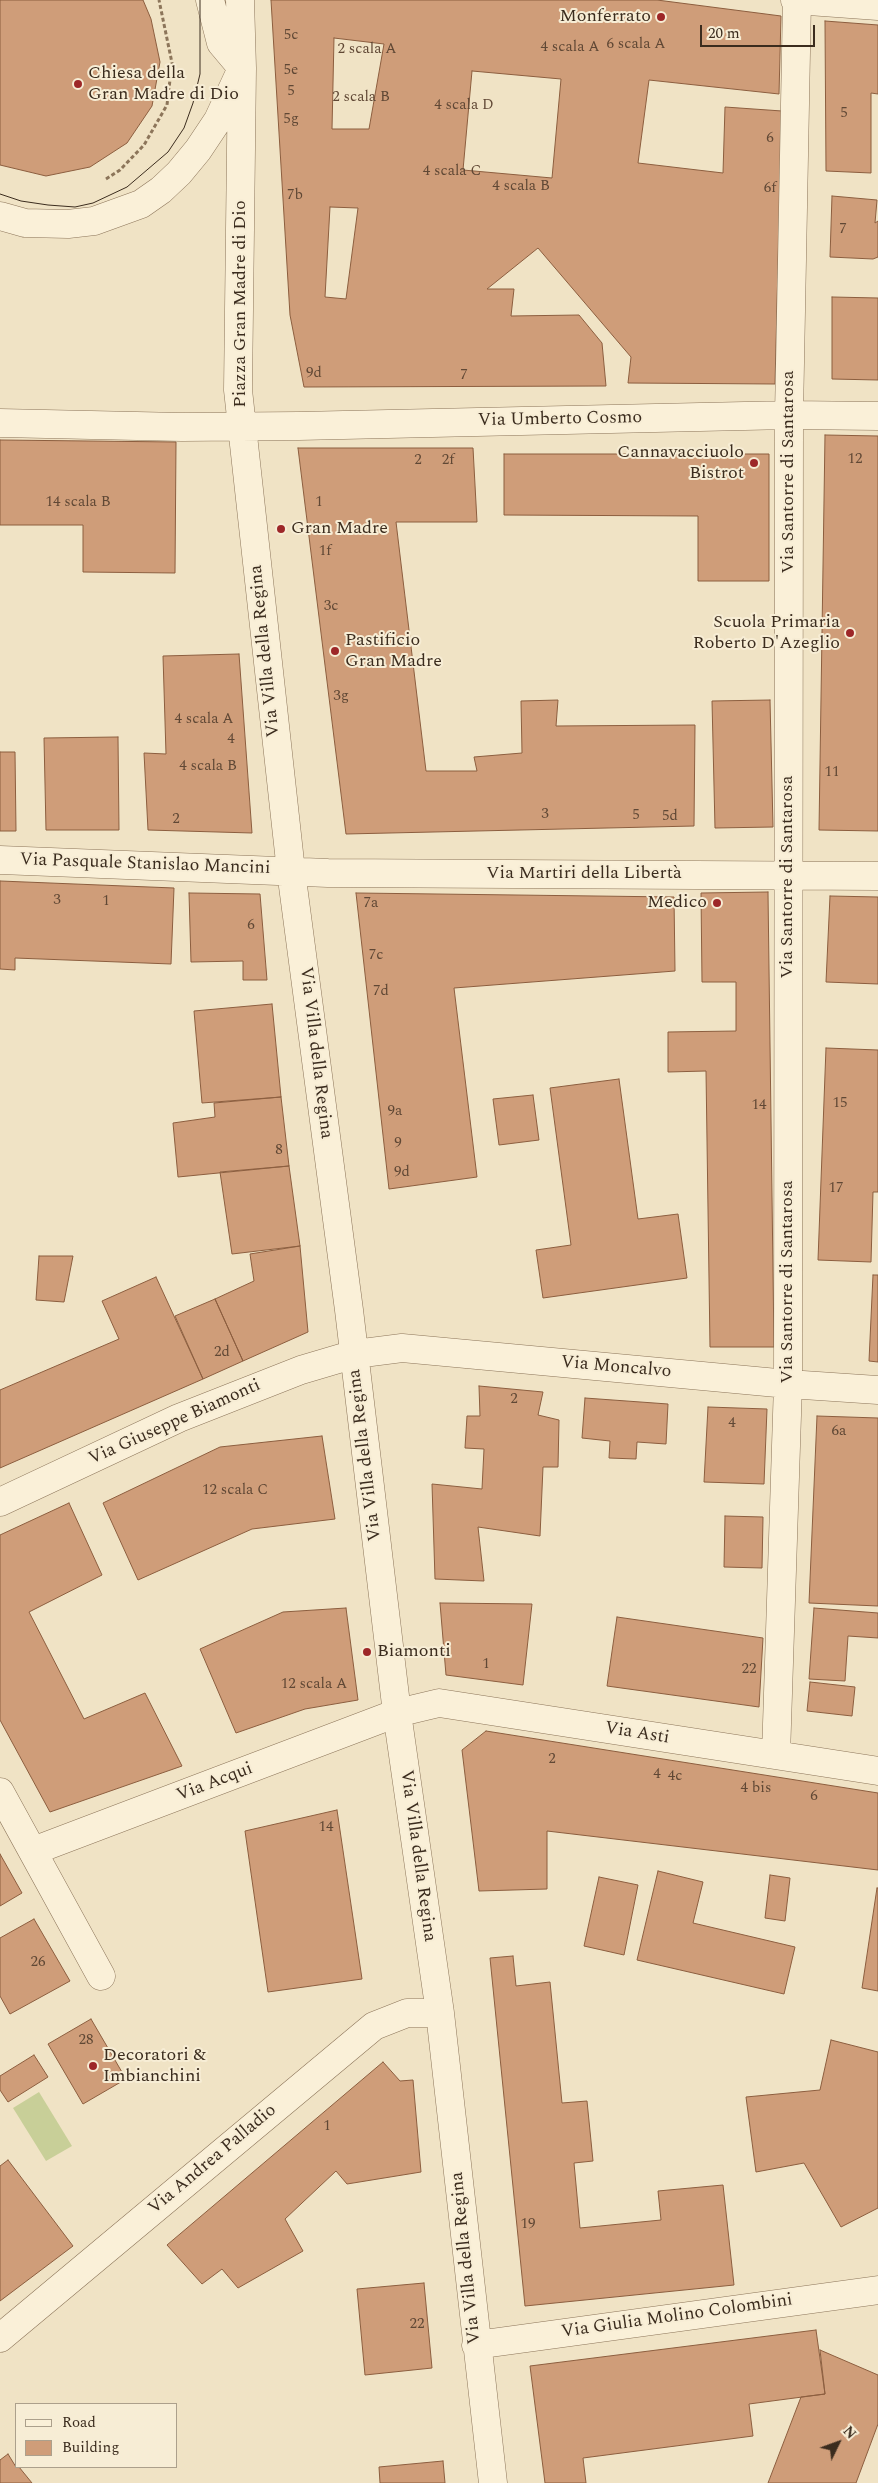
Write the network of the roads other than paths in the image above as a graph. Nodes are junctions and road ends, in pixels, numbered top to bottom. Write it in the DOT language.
graph roads {
  1 [pos="210,0"];
  2 [pos="240,0"];
  3 [pos="797,0"];
  4 [pos="878,6"];
  5 [pos="242,68"];
  6 [pos="0,216"];
  7 [pos="789,415"];
  8 [pos="878,416"];
  9 [pos="0,423"];
  10 [pos="242,426"];
  11 [pos="0,860"];
  12 [pos="291,871"];
  13 [pos="788,875"];
  14 [pos="878,876"];
  15 [pos="354,1354"];
  16 [pos="788,1384"];
  17 [pos="878,1390"];
  18 [pos="0,1502"];
  19 [pos="397,1713"];
  20 [pos="776,1755"];
  21 [pos="878,1771"];
  22 [pos="0,1792"];
  23 [pos="33,1851"];
  24 [pos="101,1976"];
  25 [pos="440,2013"];
  26 [pos="878,2290"];
  27 [pos="0,2338"];
  28 [pos="476,2344"];
  29 [pos="493,2483"];
  1 -- 5 [label="street"];
  2 -- 5 [label="street, Piazza Gran Madre di Dio"];
  3 -- 4 [label="street"];
  3 -- 7 [label="street, Via Santorre di Santarosa"];
  5 -- 6 [label="street"];
  5 -- 10 [label="street, Piazza Gran Madre di Dio"];
  7 -- 8 [label="street, Via Umberto Cosmo"];
  7 -- 10 [label="street, Via Umberto Cosmo"];
  7 -- 13 [label="street, Via Santorre di Santarosa"];
  9 -- 10 [label="street, Piazza Gran Madre di Dio"];
  10 -- 12 [label="street, Via Villa della Regina"];
  11 -- 12 [label="street, Via Pasquale Stanislao Mancini"];
  12 -- 13 [label="street, Via Martiri della Libertà"];
  12 -- 15 [label="street, Via Villa della Regina"];
  13 -- 14 [label="street, Via Martiri della Libertà"];
  13 -- 16 [label="street, Via Santorre di Santarosa"];
  15 -- 16 [label="street, Via Moncalvo"];
  15 -- 18 [label="street, Via Giuseppe Biamonti"];
  15 -- 19 [label="street, Via Villa della Regina"];
  16 -- 17 [label="street, Via Moncalvo"];
  16 -- 20 [label="street, Via Santorre di Santarosa"];
  19 -- 20 [label="street, Via Asti"];
  19 -- 23 [label="street, Via Acqui"];
  19 -- 25 [label="street, Via Villa della Regina"];
  20 -- 21 [label="street, Via Asti"];
  22 -- 23 [label="street"];
  23 -- 24 [label="street"];
  25 -- 27 [label="street, Via Andrea Palladio"];
  25 -- 28 [label="street, Via Villa della Regina"];
  26 -- 28 [label="street, Via Giulia Molino Colombini"];
  28 -- 29 [label="street, Via Villa della Regina"];
}
